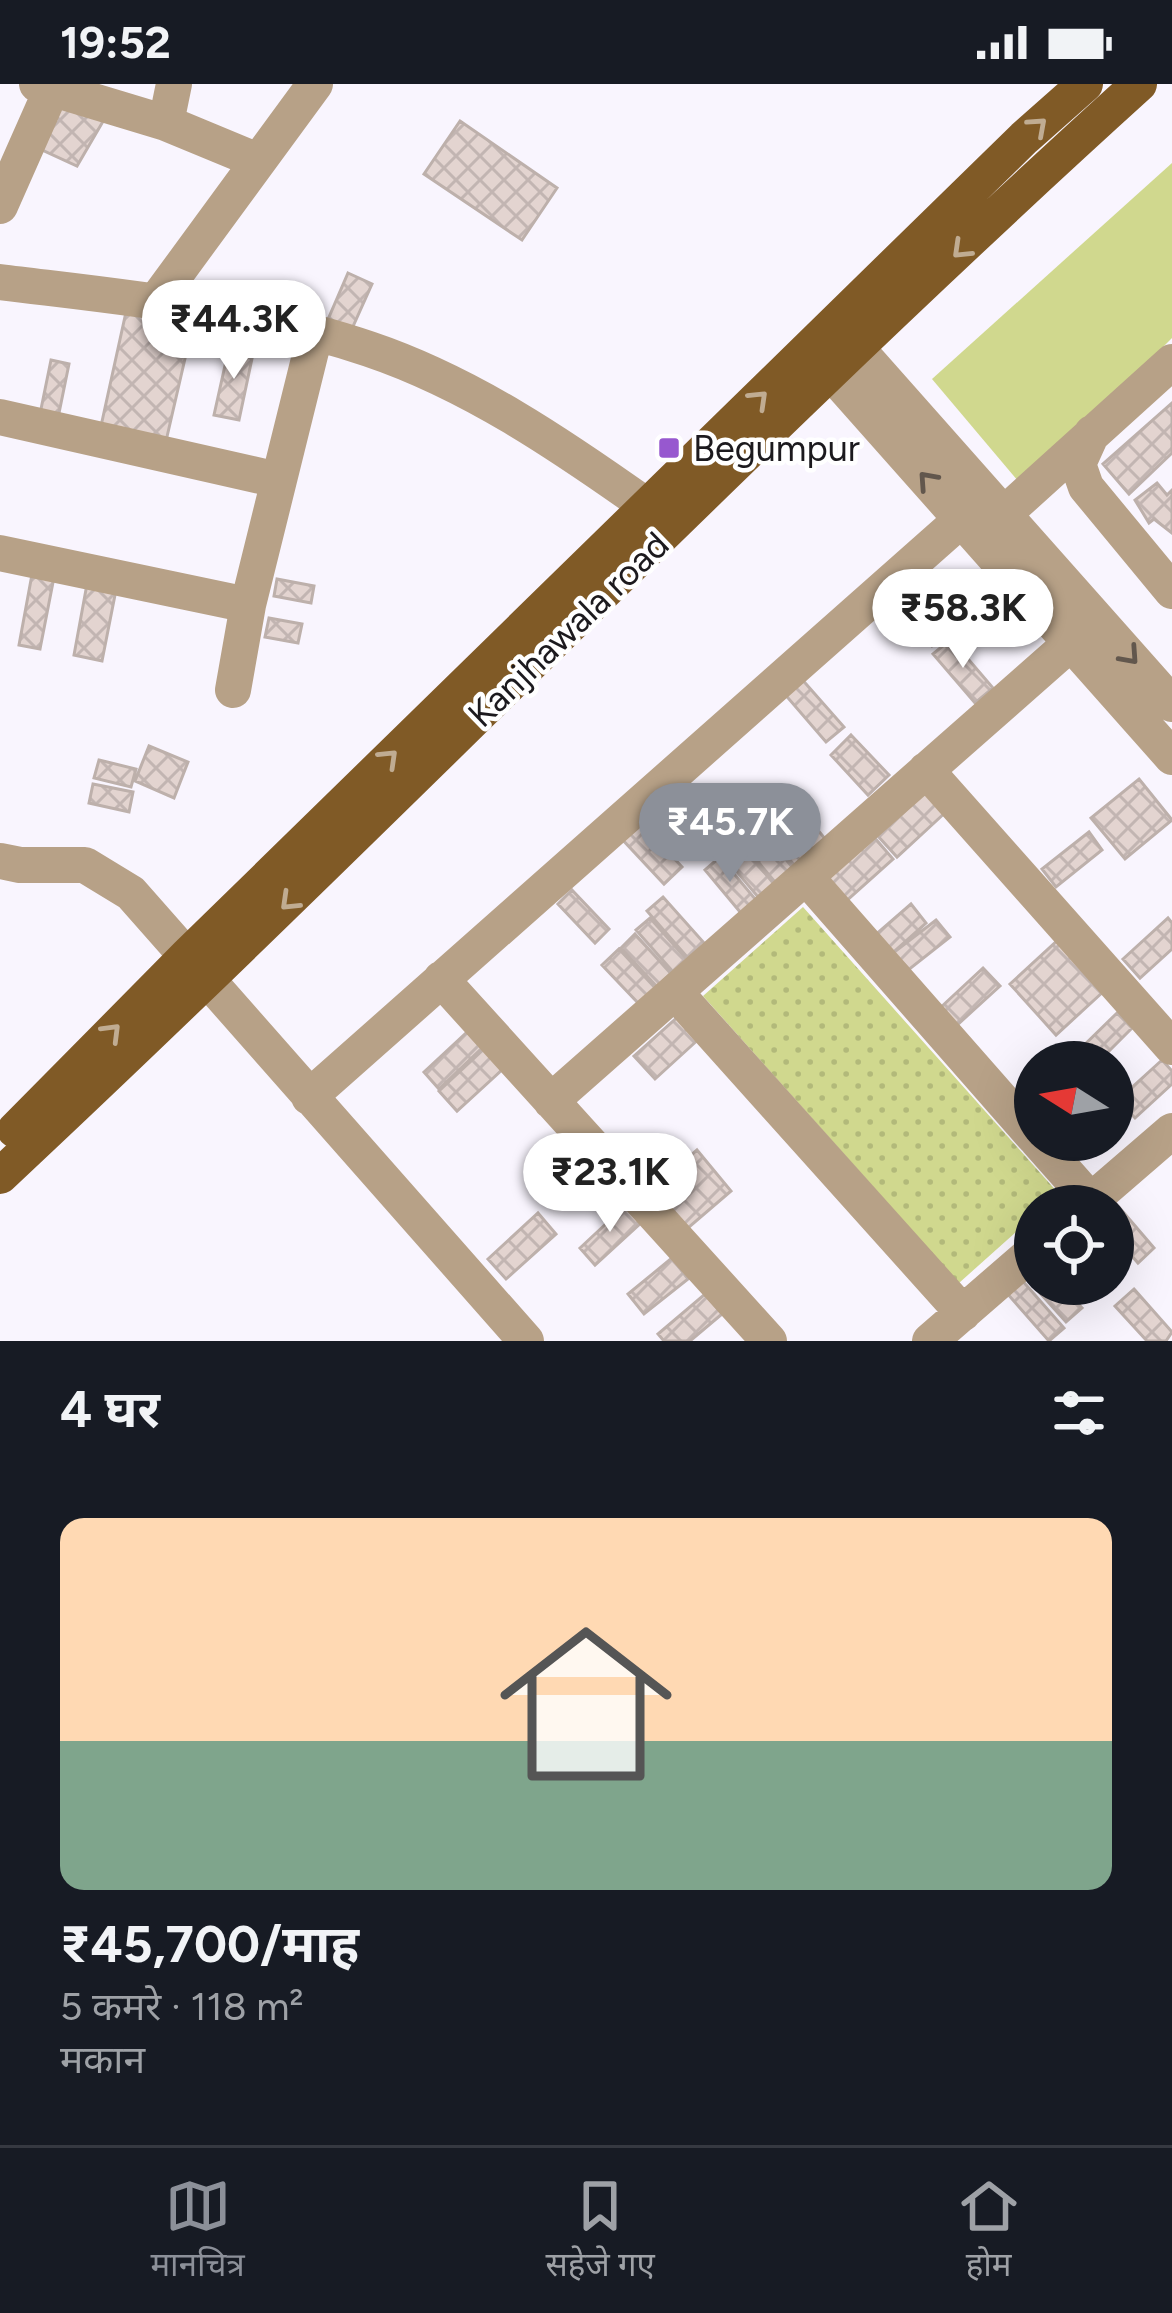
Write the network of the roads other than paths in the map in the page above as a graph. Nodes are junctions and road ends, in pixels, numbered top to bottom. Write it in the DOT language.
graph roads {
  1 [pos="174,84"];
  2 [pos="315,84"];
  3 [pos="1085,84"];
  4 [pos="1138,84"];
  5 [pos="48,86"];
  6 [pos="166,123"];
  7 [pos="258,161"];
  8 [pos="0,206"];
  9 [pos="0,282"];
  10 [pos="155,301"];
  11 [pos="315,335"];
  12 [pos="834,349"];
  13 [pos="1172,362"];
  14 [pos="0,417"];
  15 [pos="1092,433"];
  16 [pos="278,480"];
  17 [pos="647,506"];
  18 [pos="1004,514"];
  19 [pos="962,519"];
  20 [pos="0,553"];
  21 [pos="1172,591"];
  22 [pos="248,605"];
  23 [pos="1071,643"];
  24 [pos="233,690"];
  25 [pos="1172,704"];
  26 [pos="1172,757"];
  27 [pos="926,770"];
  28 [pos="0,861"];
  29 [pos="806,877"];
  30 [pos="198,969"];
  31 [pos="441,979"];
  32 [pos="675,992"];
  33 [pos="1172,1047"];
  34 [pos="309,1096"];
  35 [pos="551,1101"];
  36 [pos="1014,1114"];
  37 [pos="1172,1131"];
  38 [pos="0,1145"];
  39 [pos="1054,1161"];
  40 [pos="0,1176"];
  41 [pos="1073,1185"];
  42 [pos="1110,1185"];
  43 [pos="1014,1268"];
  44 [pos="963,1313"];
  45 [pos="526,1341"];
  46 [pos="769,1341"];
  47 [pos="931,1341"];
  1 -- 6 [label="street"];
  2 -- 7 [label="street"];
  12 -- 3 [label="main road, Kanjhawala road, one-way"];
  4 -- 12 [label="main road, Kanjhawala road, one-way"];
  5 -- 6 [label="street"];
  5 -- 8 [label="street"];
  6 -- 7 [label="street"];
  7 -- 10 [label="street"];
  9 -- 10 [label="street"];
  10 -- 11 [label="street"];
  11 -- 16 [label="street"];
  11 -- 17 [label="street"];
  17 -- 12 [label="main road, Kanjhawala road, one-way"];
  12 -- 18 [label="street"];
  19 -- 12 [label="street, one-way"];
  12 -- 30 [label="main road, Kanjhawala road, one-way"];
  13 -- 15 [label="street"];
  14 -- 16 [label="street"];
  15 -- 18 [label="street"];
  15 -- 21 [label="street"];
  16 -- 22 [label="street"];
  30 -- 17 [label="main road, Kanjhawala road, one-way"];
  18 -- 25 [label="street, one-way"];
  19 -- 23 [label="street"];
  19 -- 31 [label="street"];
  20 -- 22 [label="street"];
  22 -- 24 [label="street"];
  23 -- 26 [label="street"];
  23 -- 27 [label="street"];
  27 -- 29 [label="street"];
  27 -- 33 [label="street"];
  28 -- 30 [label="street"];
  29 -- 32 [label="street"];
  29 -- 36 [label="street"];
  30 -- 34 [label="street"];
  38 -- 30 [label="main road, Kanjhawala road, one-way"];
  30 -- 40 [label="main road, Kanjhawala road"];
  31 -- 34 [label="street"];
  31 -- 35 [label="street"];
  32 -- 35 [label="street"];
  32 -- 44 [label="street"];
  34 -- 45 [label="street"];
  35 -- 46 [label="street"];
  37 -- 42 [label="street"];
  39 -- 41 [label="street"];
  43 -- 44 [label="street"];
  44 -- 47 [label="street"];
}
